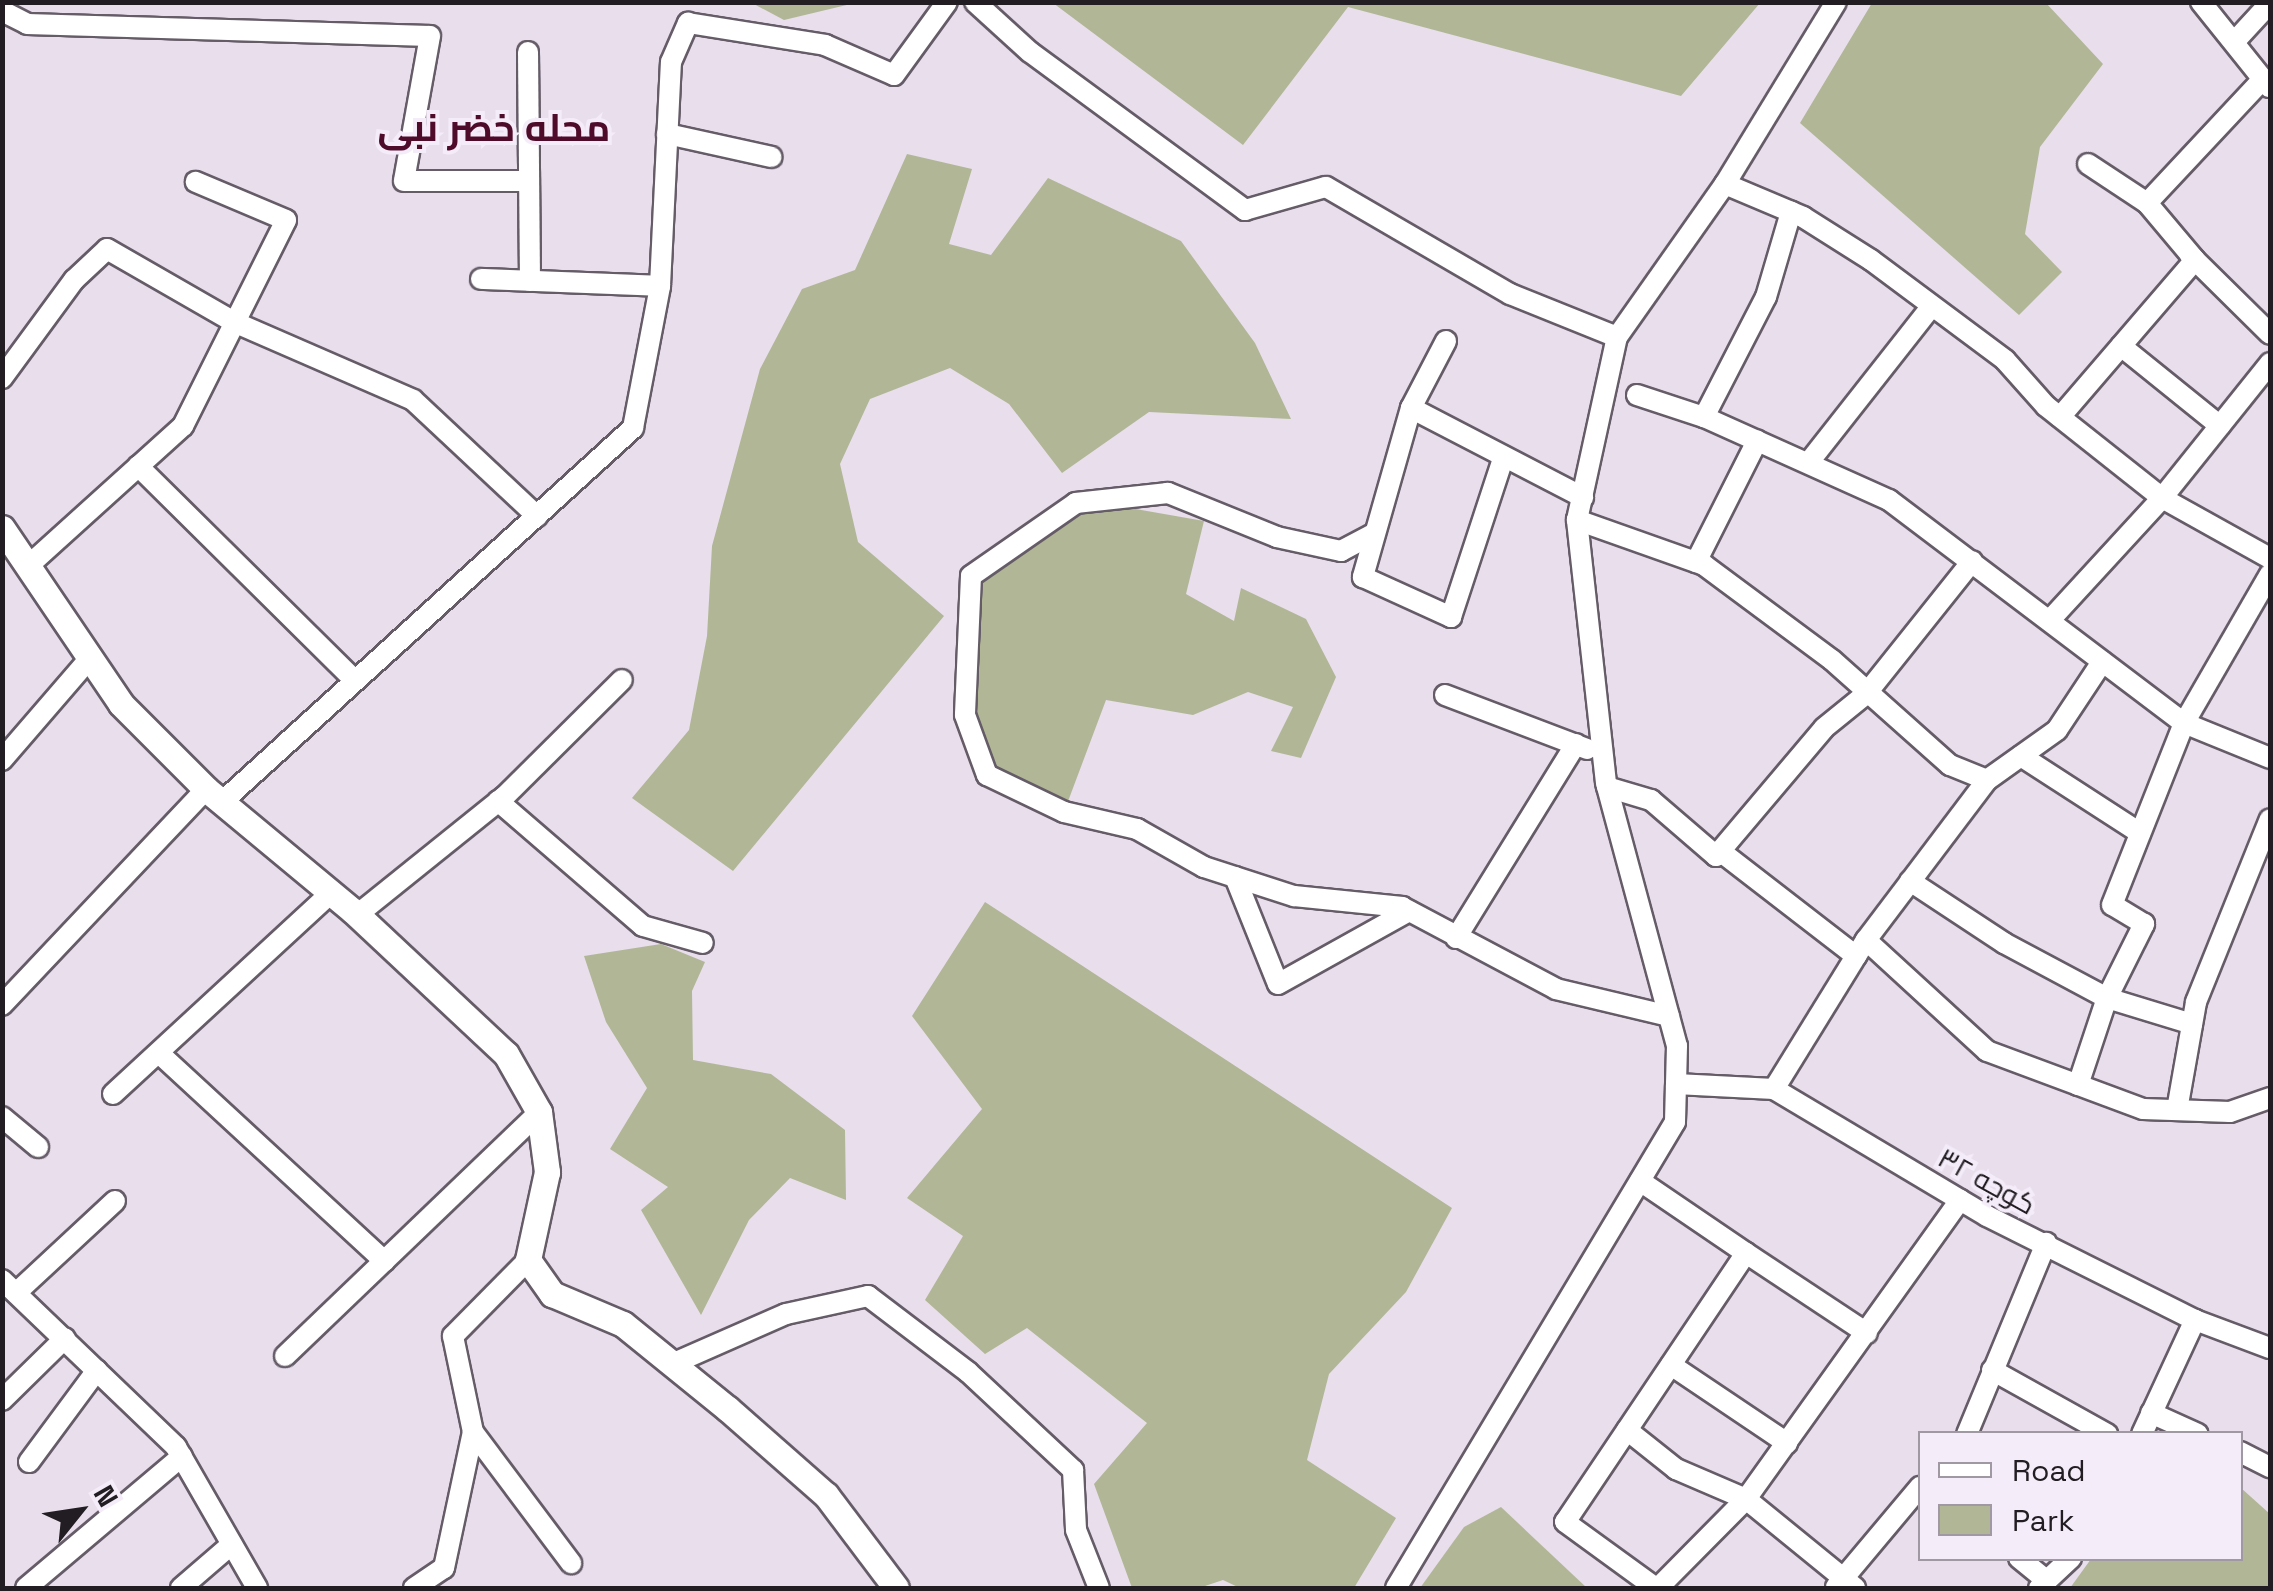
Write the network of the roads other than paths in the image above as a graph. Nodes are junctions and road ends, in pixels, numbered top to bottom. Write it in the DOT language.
graph roads {
  1 [pos="946,2"];
  2 [pos="975,2"];
  3 [pos="1836,2"];
  4 [pos="2202,2"];
  5 [pos="2270,3"];
  6 [pos="2,11"];
  7 [pos="2236,40"];
  8 [pos="528,52"];
  9 [pos="2267,84"];
  10 [pos="667,134"];
  11 [pos="772,157"];
  12 [pos="2088,164"];
  13 [pos="529,180"];
  14 [pos="196,182"];
  15 [pos="1725,184"];
  16 [pos="2147,203"];
  17 [pos="1790,212"];
  18 [pos="2190,255"];
  19 [pos="481,279"];
  20 [pos="530,281"];
  21 [pos="660,286"];
  22 [pos="1931,307"];
  23 [pos="234,322"];
  24 [pos="2270,334"];
  25 [pos="1617,337"];
  26 [pos="1446,340"];
  27 [pos="2122,346"];
  28 [pos="2270,363"];
  29 [pos="2,378"];
  30 [pos="1637,395"];
  31 [pos="1411,408"];
  32 [pos="1704,417"];
  33 [pos="2060,417"];
  34 [pos="2220,426"];
  35 [pos="1757,440"];
  36 [pos="1504,456"];
  37 [pos="1808,462"];
  38 [pos="138,466"];
  39 [pos="1584,498"];
  40 [pos="2162,498"];
  41 [pos="536,516"];
  42 [pos="1577,520"];
  43 [pos="4,533"];
  44 [pos="1372,534"];
  45 [pos="2270,558"];
  46 [pos="1972,561"];
  47 [pos="1696,562"];
  48 [pos="28,566"];
  49 [pos="2270,574"];
  50 [pos="2050,620"];
  51 [pos="90,658"];
  52 [pos="2102,662"];
  53 [pos="352,678"];
  54 [pos="622,680"];
  55 [pos="1866,694"];
  56 [pos="1446,695"];
  57 [pos="2184,723"];
  58 [pos="1576,744"];
  59 [pos="1603,754"];
  60 [pos="2021,756"];
  61 [pos="2270,758"];
  62 [pos="2,760"];
  63 [pos="1987,780"];
  64 [pos="1607,787"];
  65 [pos="214,795"];
  66 [pos="498,801"];
  67 [pos="2270,820"];
  68 [pos="2140,834"];
  69 [pos="1720,851"];
  70 [pos="1235,877"];
  71 [pos="1910,882"];
  72 [pos="331,893"];
  73 [pos="1409,911"];
  74 [pos="357,915"];
  75 [pos="1456,938"];
  76 [pos="703,943"];
  77 [pos="1861,948"];
  78 [pos="2107,998"];
  79 [pos="2,1006"];
  80 [pos="1669,1016"];
  81 [pos="2192,1024"];
  82 [pos="162,1055"];
  83 [pos="1676,1084"];
  84 [pos="2078,1085"];
  85 [pos="1774,1089"];
  86 [pos="113,1094"];
  87 [pos="2270,1098"];
  88 [pos="2177,1110"];
  89 [pos="539,1112"];
  90 [pos="2,1117"];
  91 [pos="38,1147"];
  92 [pos="1640,1181"];
  93 [pos="1960,1200"];
  94 [pos="115,1201"];
  95 [pos="2046,1243"];
  96 [pos="1746,1254"];
  97 [pos="528,1260"];
  98 [pos="384,1261"];
  99 [pos="9,1286"];
  100 [pos="2194,1320"];
  101 [pos="1867,1333"];
  102 [pos="65,1338"];
  103 [pos="2270,1348"];
  104 [pos="285,1356"];
  105 [pos="672,1364"];
  106 [pos="1671,1365"];
  107 [pos="97,1370"];
  108 [pos="1992,1370"];
  109 [pos="2,1400"];
  110 [pos="2151,1413"];
  111 [pos="1627,1430"];
  112 [pos="1970,1431"];
  113 [pos="2102,1431"];
  114 [pos="2143,1431"];
  115 [pos="2191,1431"];
  116 [pos="473,1432"];
  117 [pos="1786,1443"];
  118 [pos="2243,1454"];
  119 [pos="182,1456"];
  120 [pos="30,1462"];
  121 [pos="2270,1467"];
  122 [pos="1918,1491"];
  123 [pos="1746,1498"];
  124 [pos="232,1544"];
  125 [pos="2022,1561"];
  126 [pos="2068,1561"];
  127 [pos="571,1563"];
  128 [pos="1844,1585"];
  129 [pos="2043,1585"];
  130 [pos="26,1588"];
  131 [pos="181,1588"];
  132 [pos="258,1588"];
  133 [pos="414,1588"];
  134 [pos="896,1588"];
  135 [pos="1099,1588"];
  136 [pos="1396,1588"];
  137 [pos="1657,1588"];
  1 -- 10 [label="street"];
  2 -- 25 [label="street"];
  3 -- 15 [label="street"];
  4 -- 7 [label="street"];
  5 -- 7 [label="street"];
  6 -- 13 [label="street"];
  7 -- 9 [label="street"];
  8 -- 13 [label="street"];
  9 -- 16 [label="street"];
  10 -- 11 [label="street"];
  10 -- 21 [label="street"];
  12 -- 16 [label="street"];
  13 -- 20 [label="street"];
  14 -- 23 [label="street"];
  15 -- 17 [label="street"];
  15 -- 25 [label="street"];
  16 -- 18 [label="street"];
  17 -- 22 [label="street"];
  17 -- 32 [label="street"];
  18 -- 24 [label="street"];
  18 -- 27 [label="street"];
  19 -- 20 [label="street"];
  20 -- 21 [label="street"];
  21 -- 41 [label="street"];
  22 -- 33 [label="street"];
  22 -- 37 [label="street"];
  23 -- 29 [label="street"];
  23 -- 38 [label="street"];
  23 -- 41 [label="street"];
  25 -- 39 [label="street"];
  26 -- 31 [label="street"];
  27 -- 33 [label="street"];
  27 -- 34 [label="street"];
  28 -- 34 [label="street"];
  30 -- 32 [label="street"];
  31 -- 36 [label="street"];
  31 -- 44 [label="street"];
  32 -- 35 [label="street"];
  33 -- 40 [label="street"];
  34 -- 40 [label="street"];
  35 -- 37 [label="street"];
  35 -- 47 [label="street"];
  36 -- 39 [label="street"];
  36 -- 44 [label="street"];
  37 -- 46 [label="street"];
  38 -- 48 [label="street"];
  38 -- 53 [label="street"];
  39 -- 42 [label="street"];
  40 -- 45 [label="street"];
  40 -- 50 [label="street"];
  41 -- 53 [label="street"];
  42 -- 47 [label="street"];
  42 -- 59 [label="street"];
  43 -- 48 [label="street"];
  44 -- 70 [label="street"];
  46 -- 50 [label="street"];
  46 -- 55 [label="street"];
  47 -- 55 [label="street"];
  48 -- 51 [label="street"];
  49 -- 57 [label="street"];
  50 -- 52 [label="street"];
  51 -- 62 [label="street"];
  51 -- 65 [label="street"];
  52 -- 57 [label="street"];
  52 -- 60 [label="street"];
  53 -- 65 [label="street"];
  54 -- 66 [label="street"];
  55 -- 63 [label="street"];
  55 -- 69 [label="street"];
  56 -- 58 [label="street"];
  57 -- 61 [label="street"];
  57 -- 68 [label="street"];
  58 -- 59 [label="street"];
  58 -- 75 [label="street"];
  59 -- 64 [label="street"];
  60 -- 63 [label="street"];
  60 -- 68 [label="street"];
  63 -- 71 [label="street"];
  64 -- 69 [label="street"];
  64 -- 80 [label="street"];
  65 -- 72 [label="street"];
  65 -- 79 [label="street"];
  66 -- 74 [label="street"];
  66 -- 76 [label="street"];
  67 -- 81 [label="street"];
  68 -- 78 [label="street"];
  69 -- 77 [label="street"];
  70 -- 73 [label="street"];
  70 -- 73 [label="street"];
  71 -- 77 [label="street"];
  71 -- 78 [label="street"];
  72 -- 74 [label="street"];
  72 -- 82 [label="street"];
  73 -- 75 [label="street"];
  74 -- 89 [label="street"];
  75 -- 80 [label="street"];
  77 -- 84 [label="street"];
  77 -- 85 [label="street"];
  78 -- 81 [label="street"];
  78 -- 84 [label="street"];
  80 -- 83 [label="street"];
  81 -- 88 [label="street"];
  82 -- 86 [label="street"];
  82 -- 98 [label="street"];
  83 -- 85 [label="street, کوچه ۳۲"];
  83 -- 92 [label="street"];
  84 -- 88 [label="street"];
  85 -- 93 [label="street, کوچه ۳۲"];
  87 -- 88 [label="street"];
  89 -- 97 [label="street"];
  89 -- 98 [label="street"];
  90 -- 91 [label="street"];
  92 -- 96 [label="street"];
  92 -- 136 [label="street"];
  93 -- 95 [label="street, کوچه ۳۲"];
  93 -- 101 [label="street"];
  94 -- 99 [label="street"];
  95 -- 100 [label="street, کوچه ۳۲"];
  95 -- 108 [label="street"];
  96 -- 101 [label="street"];
  96 -- 106 [label="street"];
  97 -- 105 [label="street"];
  97 -- 116 [label="street"];
  98 -- 104 [label="street"];
  99 -- 102 [label="street"];
  100 -- 103 [label="street, کوچه ۳۲"];
  100 -- 110 [label="street"];
  101 -- 117 [label="street"];
  102 -- 107 [label="street"];
  102 -- 109 [label="street"];
  105 -- 134 [label="street"];
  105 -- 135 [label="street"];
  106 -- 111 [label="street"];
  106 -- 117 [label="street"];
  107 -- 119 [label="street"];
  107 -- 120 [label="street"];
  108 -- 112 [label="street"];
  108 -- 113 [label="street"];
  110 -- 114 [label="street"];
  110 -- 115 [label="street"];
  111 -- 123 [label="street"];
  111 -- 137 [label="street"];
  116 -- 127 [label="street"];
  116 -- 133 [label="street"];
  117 -- 123 [label="street"];
  118 -- 121 [label="street"];
  119 -- 124 [label="street"];
  119 -- 130 [label="street"];
  122 -- 128 [label="street"];
  123 -- 128 [label="street"];
  123 -- 137 [label="street"];
  124 -- 131 [label="street"];
  124 -- 132 [label="street"];
  125 -- 129 [label="street"];
  126 -- 129 [label="street"];
}
